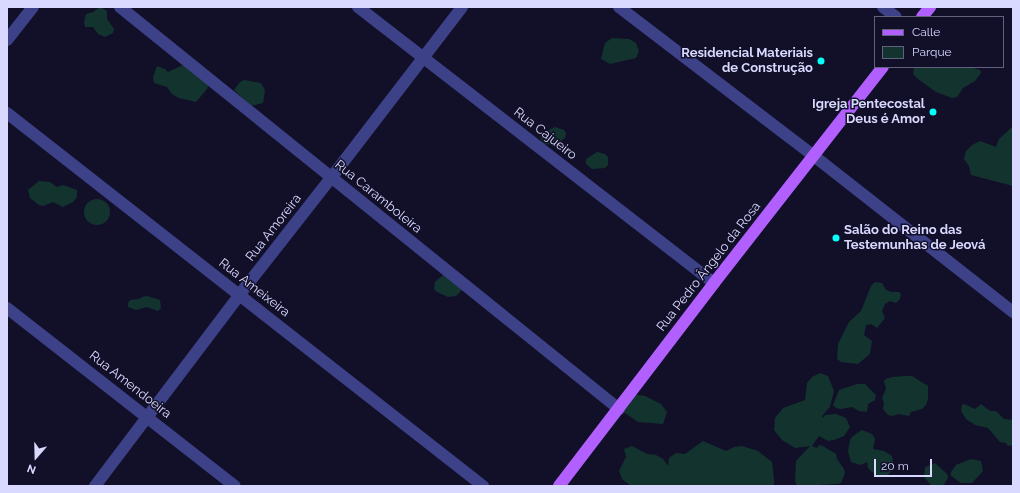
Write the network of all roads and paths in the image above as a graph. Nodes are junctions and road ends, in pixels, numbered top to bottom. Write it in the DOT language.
graph roads {
  1 [pos="33,7"];
  2 [pos="120,7"];
  3 [pos="358,7"];
  4 [pos="462,7"];
  5 [pos="619,7"];
  6 [pos="883,7"];
  7 [pos="930,7"];
  8 [pos="895,16"];
  9 [pos="923,16"];
  10 [pos="7,40"];
  11 [pos="422,57"];
  12 [pos="882,68"];
  13 [pos="7,113"];
  14 [pos="814,156"];
  15 [pos="331,178"];
  16 [pos="714,283"];
  17 [pos="240,294"];
  18 [pos="7,308"];
  19 [pos="1013,312"];
  20 [pos="619,409"];
  21 [pos="148,417"];
  22 [pos="95,486"];
  23 [pos="235,486"];
  24 [pos="483,486"];
  25 [pos="560,486"];
  1 -- 10 [label="street"];
  2 -- 15 [label="street, Rua Caramboleira"];
  3 -- 11 [label="street, Rua Cajueiro"];
  4 -- 11 [label="street, Rua Amoreira"];
  5 -- 14 [label="street"];
  6 -- 8 [label="street"];
  7 -- 9 [label="main road"];
  11 -- 15 [label="street, Rua Amoreira"];
  11 -- 16 [label="street, Rua Cajueiro"];
  12 -- 14 [label="main road, Rua Pedro Ângelo da Rosa"];
  13 -- 17 [label="street, Rua Ameixeira"];
  14 -- 16 [label="main road, Rua Pedro Ângelo da Rosa"];
  14 -- 19 [label="street"];
  15 -- 17 [label="street, Rua Amoreira"];
  15 -- 20 [label="street, Rua Caramboleira"];
  16 -- 20 [label="main road, Rua Pedro Ângelo da Rosa"];
  17 -- 21 [label="street, Rua Amoreira"];
  17 -- 24 [label="street, Rua Ameixeira"];
  18 -- 21 [label="street, Rua Amendoeira"];
  20 -- 25 [label="main road, Rua Pedro Ângelo da Rosa"];
  21 -- 22 [label="street, Rua Amoreira"];
  21 -- 23 [label="street, Rua Amendoeira"];
}
